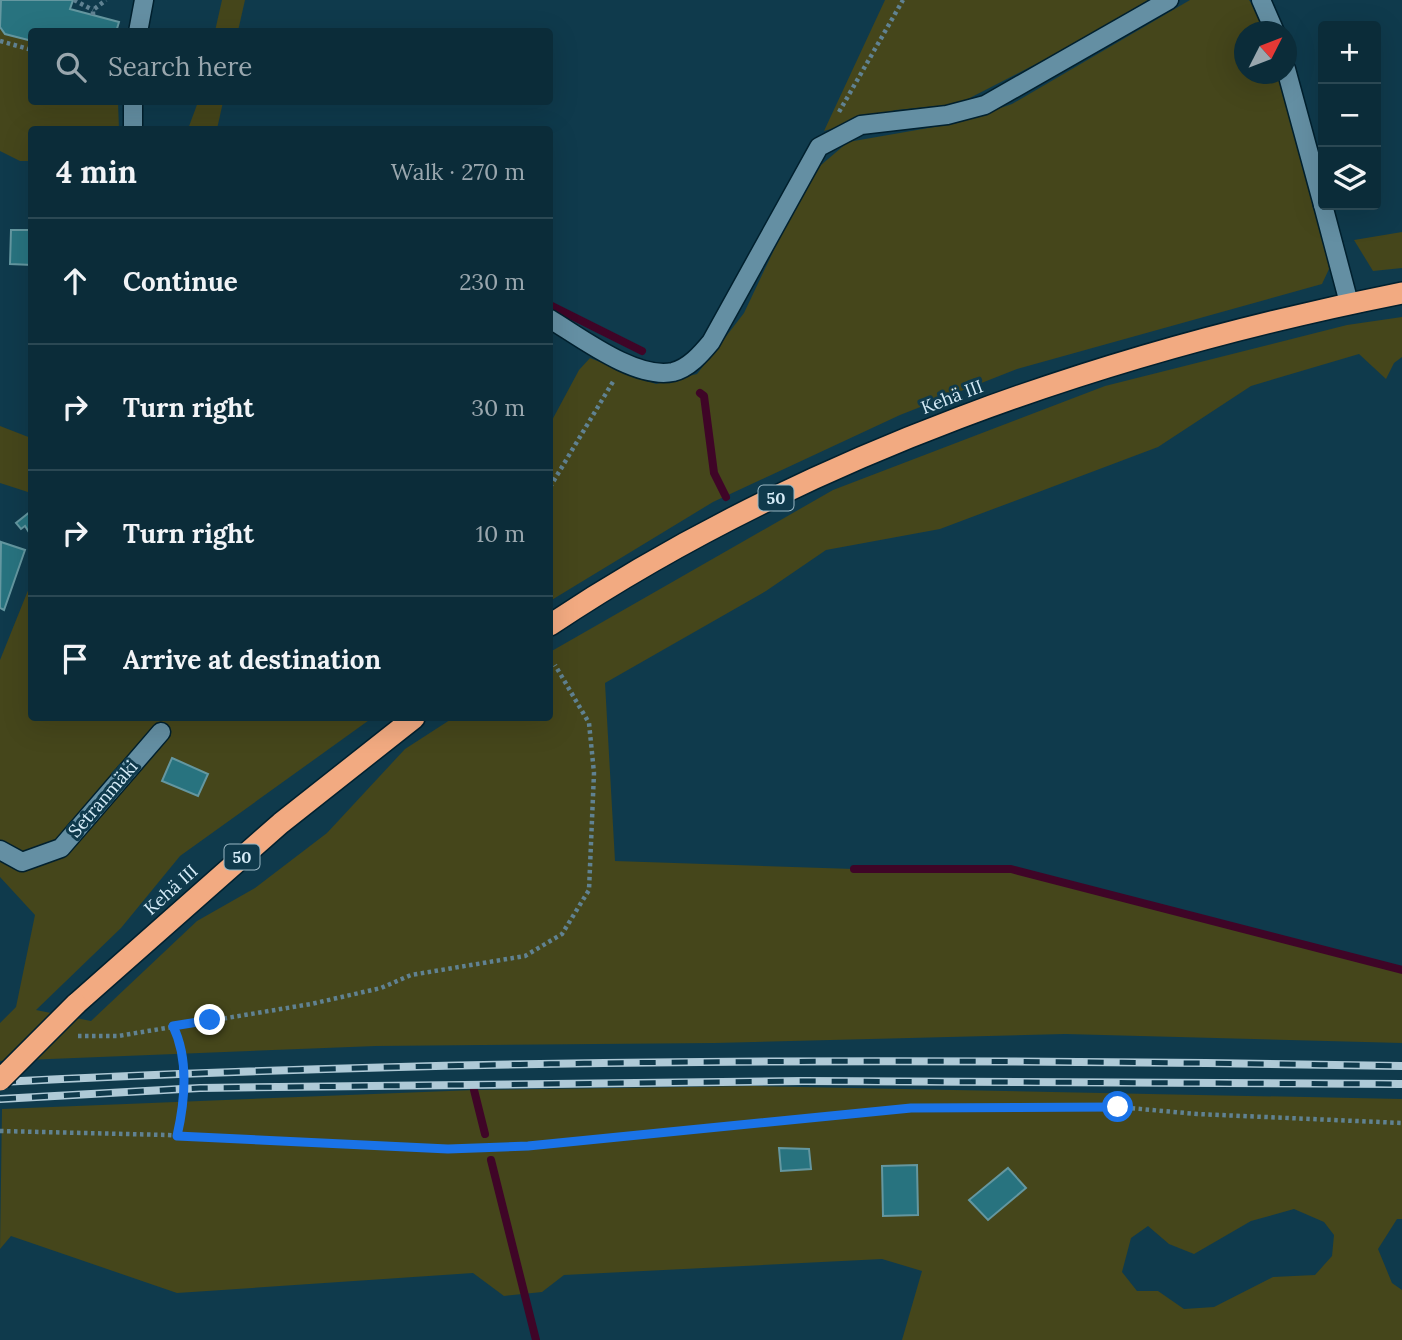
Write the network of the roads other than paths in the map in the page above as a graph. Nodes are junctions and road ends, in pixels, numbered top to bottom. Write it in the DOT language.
graph roads {
  1 [pos="144,0"];
  2 [pos="1169,0"];
  3 [pos="1261,0"];
  4 [pos="1270,21"];
  5 [pos="139,28"];
  6 [pos="1290,84"];
  7 [pos="133,105"];
  8 [pos="133,126"];
  9 [pos="1318,187"];
  10 [pos="1324,210"];
  11 [pos="1402,293"];
  12 [pos="1349,303"];
  13 [pos="553,321"];
  14 [pos="553,623"];
  15 [pos="410,721"];
  16 [pos="161,732"];
  17 [pos="0,850"];
  18 [pos="0,1080"];
  1 -- 5 [label="street"];
  2 -- 13 [label="street"];
  3 -- 4 [label="street"];
  6 -- 9 [label="street"];
  7 -- 8 [label="street"];
  10 -- 12 [label="street"];
  11 -- 12 [label="highway, Kehä III / 50"];
  12 -- 14 [label="highway, Kehä III / 50"];
  15 -- 18 [label="highway, Kehä III / 50, bridge"];
  16 -- 17 [label="street, Setranmäki"];
}
